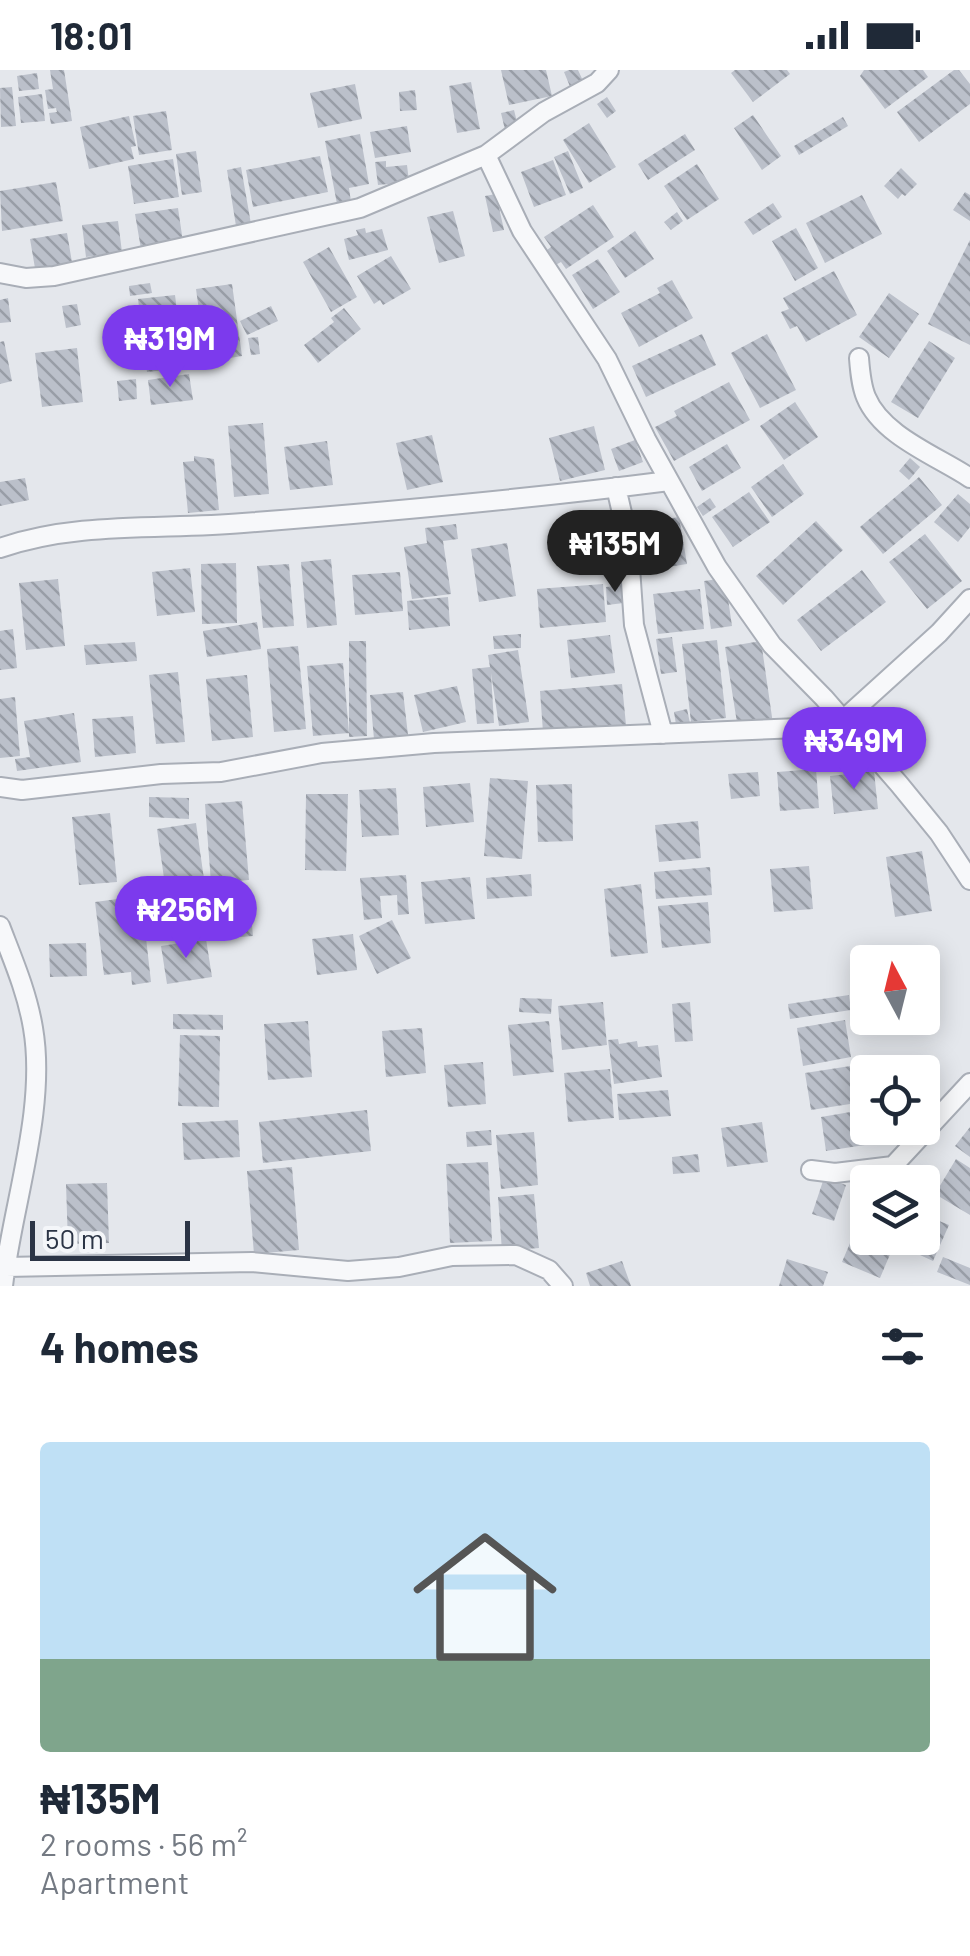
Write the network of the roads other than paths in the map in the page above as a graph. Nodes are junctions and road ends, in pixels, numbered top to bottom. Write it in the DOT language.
graph roads {
  1 [pos="609,70"];
  2 [pos="486,155"];
  3 [pos="0,273"];
  4 [pos="859,358"];
  5 [pos="970,478"];
  6 [pos="669,480"];
  7 [pos="616,488"];
  8 [pos="0,548"];
  9 [pos="970,599"];
  10 [pos="845,723"];
  11 [pos="663,734"];
  12 [pos="0,787"];
  13 [pos="970,880"];
  14 [pos="0,926"];
  15 [pos="970,1083"];
  16 [pos="811,1170"];
  17 [pos="3,1277"];
  18 [pos="563,1286"];
  1 -- 2 [label="street"];
  2 -- 3 [label="street"];
  2 -- 6 [label="street"];
  4 -- 5 [label="street"];
  6 -- 7 [label="street"];
  6 -- 10 [label="street"];
  7 -- 8 [label="street"];
  7 -- 11 [label="street"];
  9 -- 10 [label="street"];
  10 -- 11 [label="street"];
  10 -- 13 [label="street"];
  11 -- 12 [label="street"];
  14 -- 17 [label="street"];
  15 -- 16 [label="street"];
  17 -- 18 [label="street"];
}
